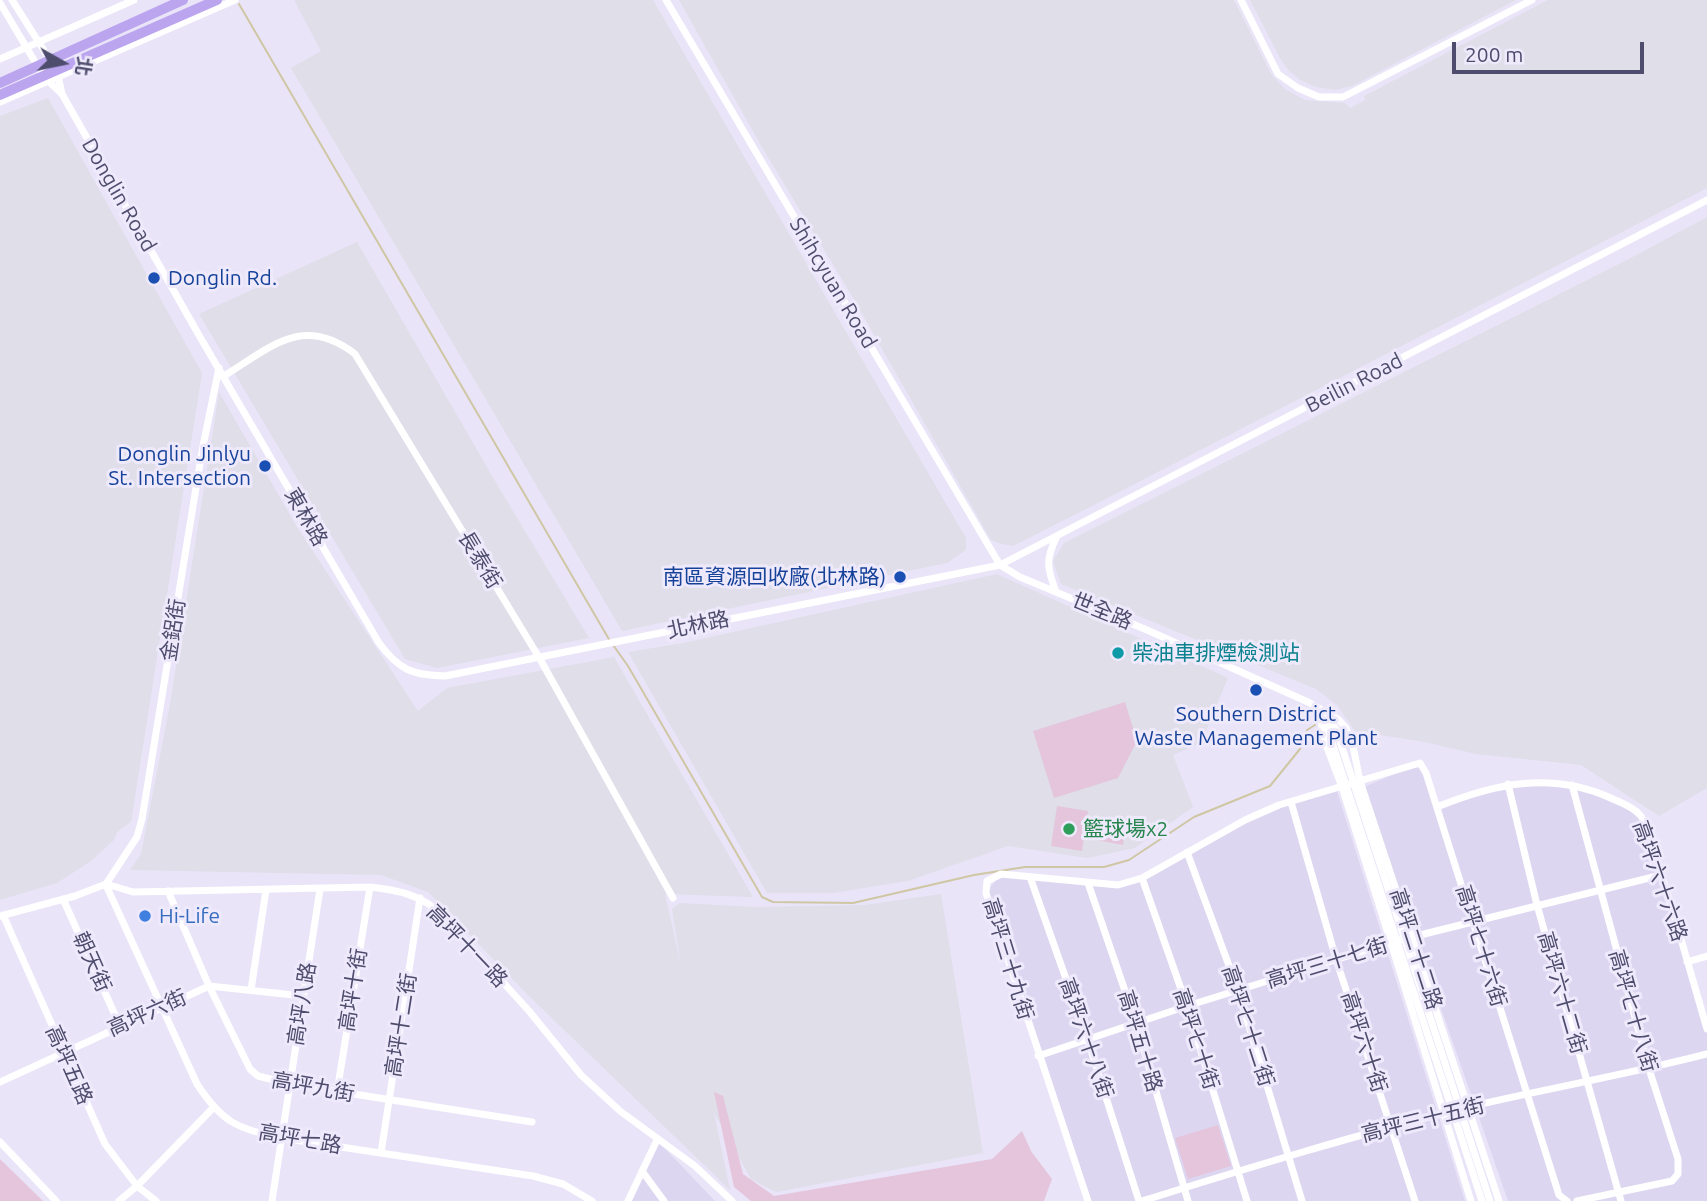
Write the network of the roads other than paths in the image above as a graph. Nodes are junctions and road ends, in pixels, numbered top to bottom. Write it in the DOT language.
graph roads {
  1 [pos="12,0"];
  2 [pos="134,0"];
  3 [pos="183,0"];
  4 [pos="217,0"];
  5 [pos="235,0"];
  6 [pos="666,0"];
  7 [pos="1241,0"];
  8 [pos="1532,0"];
  9 [pos="0,3"];
  10 [pos="39,43"];
  11 [pos="26,48"];
  12 [pos="0,59"];
  13 [pos="38,66"];
  14 [pos="55,70"];
  15 [pos="47,80"];
  16 [pos="0,83"];
  17 [pos="62,94"];
  18 [pos="0,95"];
  19 [pos="0,102"];
  20 [pos="1707,200"];
  21 [pos="219,367"];
  22 [pos="224,376"];
  23 [pos="1058,536"];
  24 [pos="1000,565"];
  25 [pos="1056,592"];
  26 [pos="540,659"];
  27 [pos="398,665"];
  28 [pos="1320,708"];
  29 [pos="1351,784"];
  30 [pos="1508,784"];
  31 [pos="1572,785"];
  32 [pos="1291,802"];
  33 [pos="1437,807"];
  34 [pos="1187,852"];
  35 [pos="1661,876"];
  36 [pos="1030,877"];
  37 [pos="1142,878"];
  38 [pos="1088,883"];
  39 [pos="106,884"];
  40 [pos="370,887"];
  41 [pos="320,889"];
  42 [pos="266,890"];
  43 [pos="1600,890"];
  44 [pos="168,891"];
  45 [pos="420,898"];
  46 [pos="673,898"];
  47 [pos="63,899"];
  48 [pos="1538,905"];
  49 [pos="1,916"];
  50 [pos="1473,921"];
  51 [pos="1401,940"];
  52 [pos="1707,956"];
  53 [pos="1336,959"];
  54 [pos="1687,962"];
  55 [pos="209,986"];
  56 [pos="251,990"];
  57 [pos="1238,990"];
  58 [pos="303,996"];
  59 [pos="161,1006"];
  60 [pos="1186,1006"];
  61 [pos="1136,1023"];
  62 [pos="120,1026"];
  63 [pos="1707,1029"];
  64 [pos="1088,1041"];
  65 [pos="63,1051"];
  66 [pos="1707,1054"];
  67 [pos="1038,1056"];
  68 [pos="1649,1069"];
  69 [pos="1587,1081"];
  70 [pos="0,1082"];
  71 [pos="290,1084"];
  72 [pos="337,1092"];
  73 [pos="1528,1095"];
  74 [pos="390,1100"];
  75 [pos="213,1108"];
  76 [pos="1460,1109"];
  77 [pos="1443,1114"];
  78 [pos="531,1122"];
  79 [pos="1392,1128"];
  80 [pos="281,1138"];
  81 [pos="657,1140"];
  82 [pos="0,1142"];
  83 [pos="381,1153"];
  84 [pos="1289,1156"];
  85 [pos="642,1171"];
  86 [pos="1238,1171"];
  87 [pos="137,1186"];
  88 [pos="1184,1188"];
  89 [pos="1620,1197"];
  90 [pos="56,1201"];
  91 [pos="119,1201"];
  92 [pos="156,1201"];
  93 [pos="272,1201"];
  94 [pos="592,1201"];
  95 [pos="628,1201"];
  96 [pos="664,1201"];
  97 [pos="732,1201"];
  98 [pos="1088,1201"];
  99 [pos="1141,1201"];
  100 [pos="1188,1201"];
  101 [pos="1247,1201"];
  102 [pos="1302,1201"];
  103 [pos="1415,1201"];
  104 [pos="1471,1201"];
  105 [pos="1482,1201"];
  106 [pos="1490,1201"];
  107 [pos="1499,1201"];
  108 [pos="1567,1201"];
  109 [pos="1577,1201"];
  1 -- 10 [label="street"];
  2 -- 10 [label="street"];
  3 -- 14 [label="main road"];
  4 -- 14 [label="main road"];
  5 -- 14 [label="street"];
  6 -- 24 [label="street, Shihcyuan Road"];
  7 -- 8 [label="street"];
  9 -- 11 [label="street"];
  10 -- 11 [label="street"];
  10 -- 14 [label="street"];
  11 -- 12 [label="street"];
  11 -- 13 [label="street"];
  13 -- 14 [label="main road"];
  13 -- 15 [label="street"];
  13 -- 16 [label="main road"];
  14 -- 15 [label="main road"];
  14 -- 17 [label="street"];
  15 -- 17 [label="street"];
  15 -- 18 [label="main road"];
  15 -- 19 [label="street"];
  17 -- 21 [label="street, Donglin Road"];
  20 -- 23 [label="street, Beilin Road"];
  21 -- 22 [label="street, 東林路"];
  21 -- 39 [label="street, 金鋁街"];
  22 -- 26 [label="street, 長泰街"];
  22 -- 27 [label="street, 東林路"];
  23 -- 24 [label="street, Beilin Road"];
  23 -- 25 [label="street"];
  24 -- 25 [label="street, 世全路"];
  24 -- 26 [label="street, 北林路"];
  25 -- 28 [label="street, 世全路"];
  26 -- 27 [label="street, 北林路"];
  26 -- 46 [label="street, 長泰街"];
  28 -- 29 [label="street, 高坪二十二路"];
  28 -- 29 [label="street, 高坪二十二路"];
  29 -- 32 [label="street, 高坪三十九街"];
  29 -- 33 [label="street, 高坪七十六街"];
  29 -- 51 [label="street, 高坪二十二路"];
  29 -- 51 [label="street, 高坪二十二路"];
  30 -- 31 [label="street, 高坪六十六路"];
  30 -- 33 [label="street, 高坪六十六路"];
  30 -- 48 [label="street, 高坪六十二街"];
  31 -- 35 [label="street, 高坪六十六路"];
  31 -- 43 [label="street, 高坪七十八街"];
  32 -- 34 [label="street, 高坪三十九街"];
  32 -- 53 [label="street, 高坪六十街"];
  33 -- 50 [label="street, 高坪七十六街"];
  34 -- 37 [label="street, 高坪三十九街"];
  34 -- 57 [label="street, 高坪七十二街"];
  35 -- 43 [label="street, 高坪三十七街"];
  35 -- 54 [label="street, 高坪六十六路"];
  36 -- 38 [label="street, 高坪三十九街"];
  36 -- 64 [label="street, 高坪六十八街"];
  36 -- 67 [label="street, 高坪三十九街"];
  37 -- 38 [label="street, 高坪三十九街"];
  37 -- 60 [label="street, 高坪七十街"];
  38 -- 61 [label="street, 高坪五十路"];
  39 -- 44 [label="street, 高坪十一路"];
  39 -- 47 [label="street"];
  39 -- 59 [label="street, 高坪七路"];
  40 -- 41 [label="street, 高坪十一路"];
  40 -- 45 [label="street, 高坪十一路"];
  40 -- 72 [label="street, 高坪十街"];
  41 -- 42 [label="street, 高坪十一路"];
  41 -- 58 [label="street, 高坪八路"];
  42 -- 44 [label="street, 高坪十一路"];
  42 -- 56 [label="street"];
  43 -- 48 [label="street, 高坪三十七街"];
  43 -- 68 [label="street, 高坪七十八街"];
  44 -- 55 [label="street, 高坪九街"];
  45 -- 74 [label="street, 高坪十二街"];
  45 -- 81 [label="street, 高坪十一路"];
  47 -- 49 [label="street"];
  47 -- 62 [label="street, 朝天街"];
  48 -- 50 [label="street, 高坪三十七街"];
  48 -- 69 [label="street, 高坪六十二街"];
  49 -- 65 [label="street, 高坪五路"];
  50 -- 51 [label="street, 高坪三十七街"];
  50 -- 73 [label="street, 高坪七十六街"];
  51 -- 53 [label="street, 高坪三十七街"];
  51 -- 76 [label="street, 高坪二十二路"];
  51 -- 76 [label="street, 高坪二十二路"];
  51 -- 77 [label="street, 高坪二十二路"];
  52 -- 54 [label="street"];
  53 -- 57 [label="street, 高坪三十七街"];
  53 -- 79 [label="street, 高坪六十街"];
  54 -- 63 [label="street, 高坪六十六路"];
  55 -- 56 [label="street, 高坪六街"];
  55 -- 59 [label="street, 高坪六街"];
  55 -- 71 [label="street, 高坪九街"];
  56 -- 58 [label="street, 高坪六街"];
  57 -- 60 [label="street, 高坪三十七街"];
  57 -- 84 [label="street, 高坪七十二街"];
  58 -- 71 [label="street, 高坪八路"];
  59 -- 62 [label="street, 高坪六街"];
  59 -- 75 [label="street, 高坪七路"];
  60 -- 61 [label="street, 高坪三十七街"];
  60 -- 86 [label="street, 高坪七十街"];
  61 -- 64 [label="street, 高坪三十七街"];
  61 -- 88 [label="street, 高坪五十路"];
  62 -- 65 [label="street, 高坪六街"];
  64 -- 67 [label="street, 高坪三十七街"];
  64 -- 99 [label="street, 高坪六十八街"];
  65 -- 70 [label="street, 高坪六街"];
  65 -- 87 [label="street, 高坪五路"];
  66 -- 68 [label="street, 高坪三十五街"];
  67 -- 98 [label="street, 高坪三十九街"];
  68 -- 69 [label="street, 高坪三十五街"];
  68 -- 89 [label="street, 高坪七十八街"];
  69 -- 73 [label="street, 高坪三十五街"];
  69 -- 89 [label="street, 高坪六十二街"];
  71 -- 72 [label="street, 高坪九街"];
  71 -- 80 [label="street, 高坪八路"];
  72 -- 74 [label="street, 高坪九街"];
  73 -- 76 [label="street, 高坪三十五街"];
  73 -- 108 [label="street, 高坪七十六街"];
  74 -- 78 [label="street, 高坪九街"];
  74 -- 83 [label="street, 高坪十二街"];
  75 -- 80 [label="street, 高坪七路"];
  75 -- 87 [label="street"];
  76 -- 77 [label="street, 高坪三十五街"];
  76 -- 105 [label="street, 高坪二十二路"];
  76 -- 106 [label="street, 高坪二十二路"];
  76 -- 107 [label="street, 高坪二十二路"];
  77 -- 79 [label="street, 高坪三十五街"];
  77 -- 104 [label="street, 高坪二十二路"];
  79 -- 84 [label="street, 高坪三十五街"];
  79 -- 103 [label="street, 高坪六十街"];
  80 -- 83 [label="street, 高坪七路"];
  80 -- 93 [label="street, 高坪八路"];
  81 -- 85 [label="street"];
  81 -- 97 [label="street, 高坪十一路"];
  82 -- 90 [label="street"];
  83 -- 94 [label="street, 高坪七路"];
  84 -- 86 [label="street, 高坪三十五街"];
  84 -- 102 [label="street, 高坪七十二街"];
  85 -- 95 [label="street"];
  85 -- 96 [label="street"];
  86 -- 88 [label="street, 高坪三十五街"];
  86 -- 101 [label="street, 高坪七十街"];
  87 -- 91 [label="street"];
  87 -- 92 [label="street, 高坪五路"];
  88 -- 99 [label="street, 高坪三十五街"];
  88 -- 100 [label="street, 高坪五十路"];
  89 -- 109 [label="street"];
}
